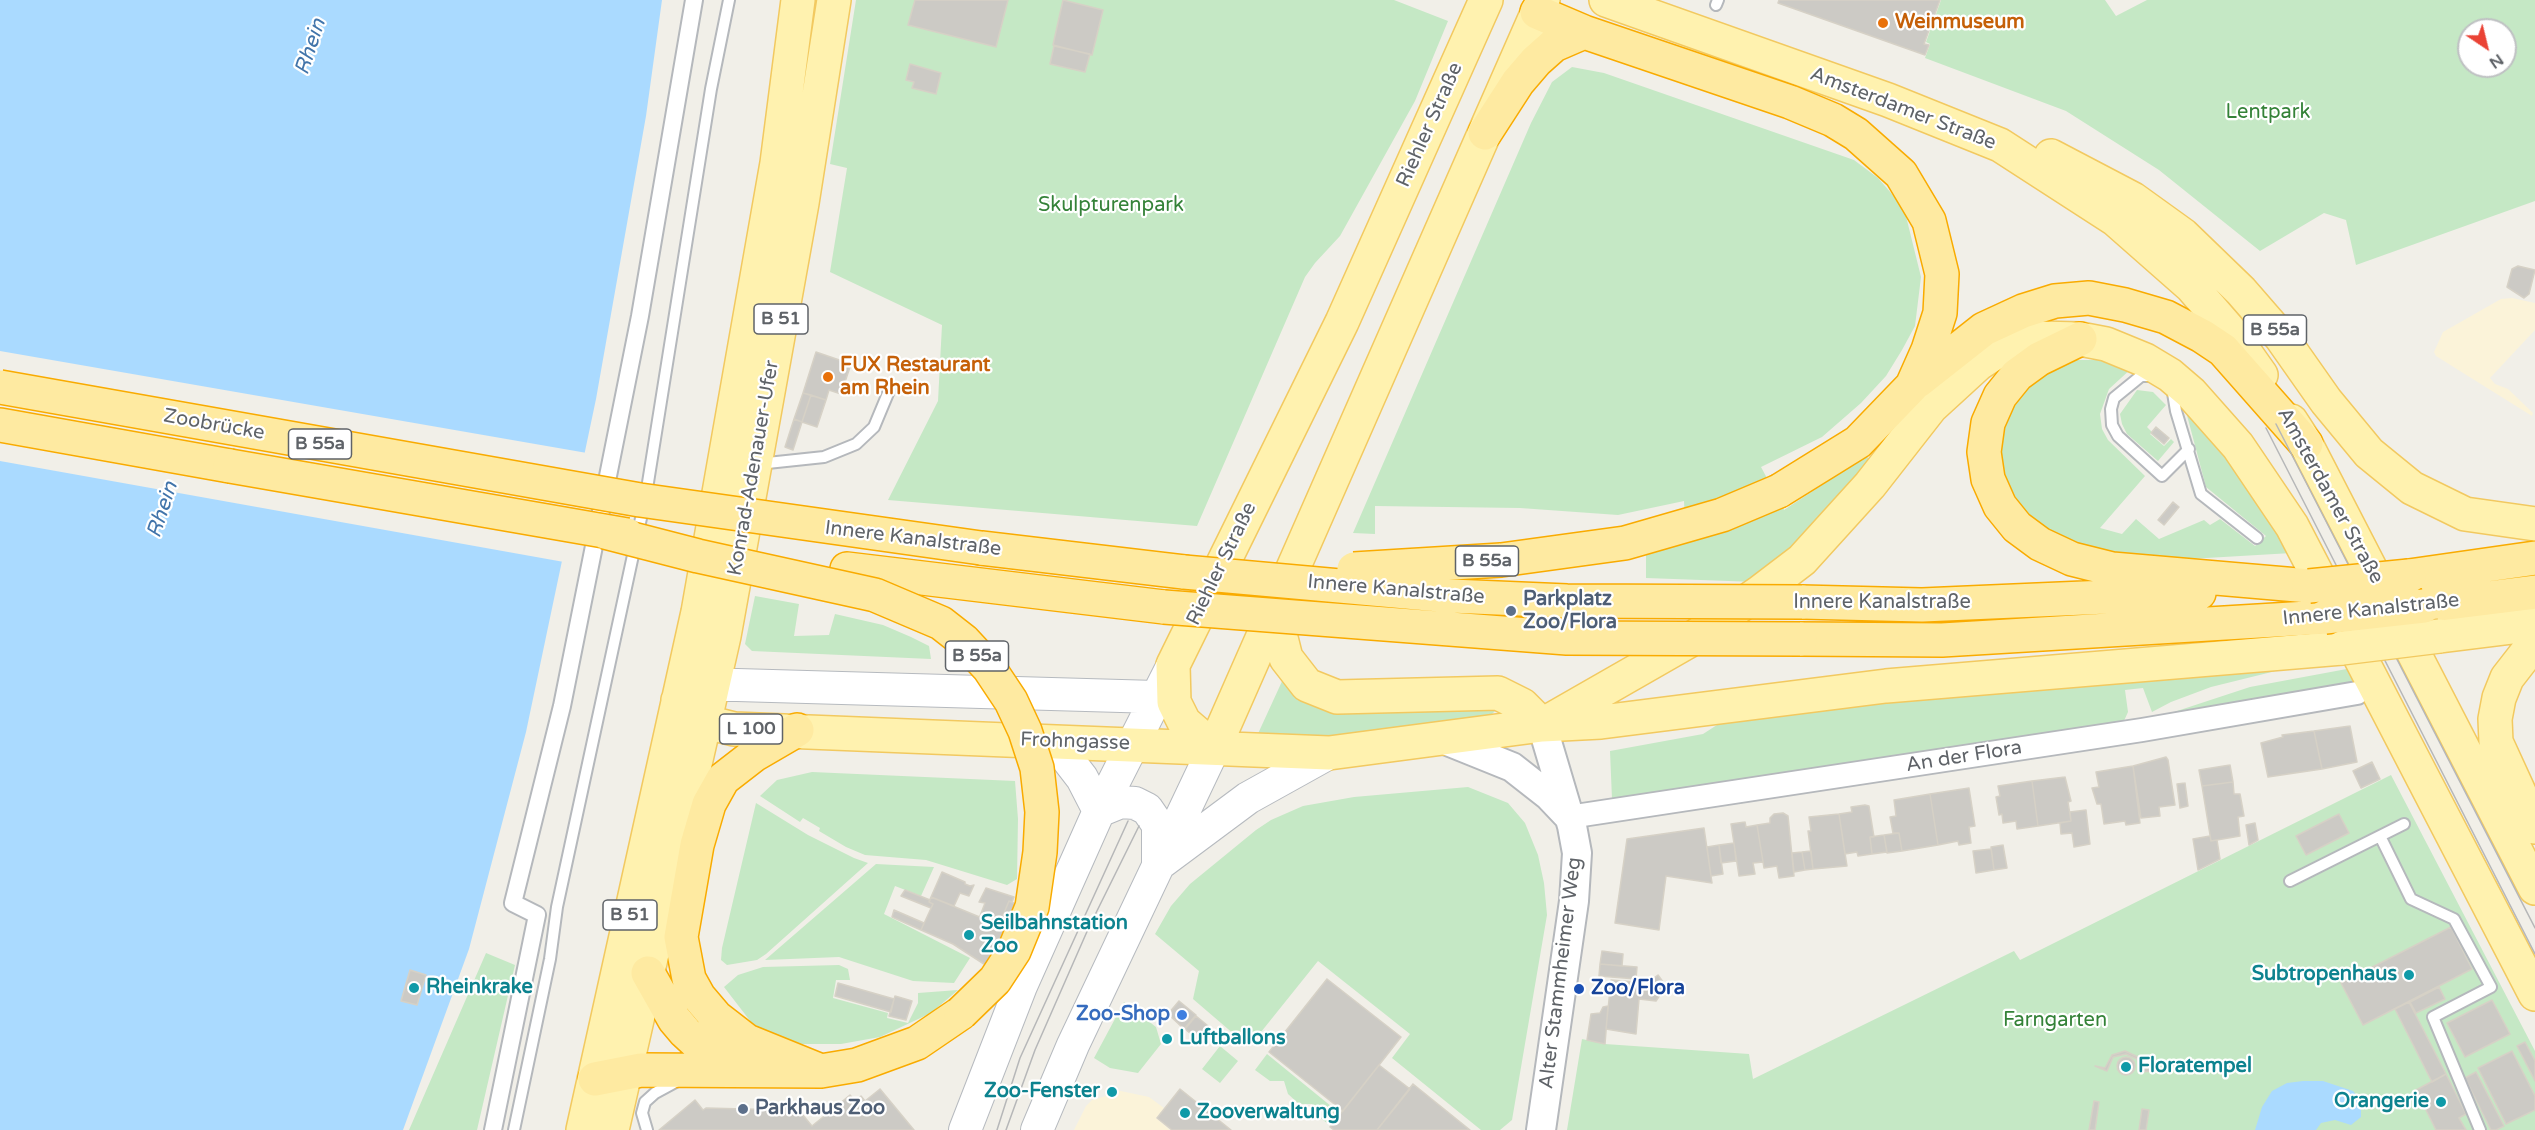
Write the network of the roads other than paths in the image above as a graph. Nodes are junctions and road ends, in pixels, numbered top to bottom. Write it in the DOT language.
graph roads {
  1 [pos="694,0"];
  2 [pos="729,0"];
  3 [pos="798,0"];
  4 [pos="834,0"];
  5 [pos="1486,0"];
  6 [pos="1505,0"];
  7 [pos="1609,1"];
  8 [pos="1540,6"];
  9 [pos="1584,32"];
  10 [pos="1485,133"];
  11 [pos="2000,145"];
  12 [pos="2080,339"];
  13 [pos="2170,375"];
  14 [pos="1912,386"];
  15 [pos="0,387"];
  16 [pos="889,391"];
  17 [pos="0,424"];
  18 [pos="2306,444"];
  19 [pos="2189,448"];
  20 [pos="754,464"];
  21 [pos="640,500"];
  22 [pos="2535,524"];
  23 [pos="605,532"];
  24 [pos="2257,538"];
  25 [pos="2535,558"];
  26 [pos="1184,572"];
  27 [pos="2309,586"];
  28 [pos="2535,592"];
  29 [pos="1275,614"];
  30 [pos="2535,624"];
  31 [pos="2535,642"];
  32 [pos="1173,666"];
  33 [pos="1246,675"];
  34 [pos="713,685"];
  35 [pos="2357,693"];
  36 [pos="1156,697"];
  37 [pos="678,700"];
  38 [pos="706,722"];
  39 [pos="1184,722"];
  40 [pos="1542,725"];
  41 [pos="797,730"];
  42 [pos="1445,740"];
  43 [pos="1055,743"];
  44 [pos="1133,744"];
  45 [pos="1214,748"];
  46 [pos="1329,753"];
  47 [pos="1099,811"];
  48 [pos="1569,817"];
  49 [pos="2404,824"];
  50 [pos="2535,827"];
  51 [pos="2380,836"];
  52 [pos="1158,864"];
  53 [pos="2290,881"];
  54 [pos="2535,888"];
  55 [pos="648,973"];
  56 [pos="2535,994"];
  57 [pos="821,1071"];
  58 [pos="696,1072"];
  59 [pos="753,1072"];
  60 [pos="610,1076"];
  61 [pos="493,1130"];
  62 [pos="514,1130"];
  63 [pos="583,1130"];
  64 [pos="612,1130"];
  65 [pos="647,1130"];
  66 [pos="964,1130"];
  67 [pos="1037,1130"];
  68 [pos="1541,1130"];
  69 [pos="2480,1130"];
  1 -- 61 [label="street"];
  2 -- 62 [label="lane"];
  3 -- 37 [label="main road, Konrad-Adenauer-Ufer / B 51"];
  4 -- 20 [label="main road, Konrad-Adenauer-Ufer / B 51"];
  5 -- 32 [label="main road, Riehler Straße"];
  6 -- 8 [label="main road"];
  7 -- 11 [label="main road, Amsterdamer Straße"];
  8 -- 9 [label="highway"];
  8 -- 10 [label="main road"];
  9 -- 10 [label="highway"];
  9 -- 14 [label="highway"];
  10 -- 29 [label="main road"];
  11 -- 18 [label="main road, Amsterdamer Straße"];
  11 -- 22 [label="main road, B 55a"];
  12 -- 13 [label="main road"];
  12 -- 27 [label="highway"];
  12 -- 40 [label="main road"];
  13 -- 19 [label="lane"];
  13 -- 19 [label="lane"];
  13 -- 56 [label="main road"];
  14 -- 18 [label="highway, B 55a"];
  14 -- 26 [label="highway, B 55a, bridge"];
  15 -- 21 [label="highway, Zoobrücke / B 55a, bridge"];
  16 -- 20 [label="lane"];
  17 -- 23 [label="highway, Zoobrücke, bridge"];
  18 -- 54 [label="main road, Amsterdamer Straße"];
  19 -- 24 [label="lane"];
  20 -- 34 [label="main road, Konrad-Adenauer-Ufer / B 51"];
  21 -- 26 [label="highway, Innere Kanalstraße / B 55a, bridge"];
  23 -- 28 [label="highway, Innere Kanalstraße, bridge"];
  23 -- 57 [label="highway, B 55a, bridge"];
  25 -- 27 [label="highway, Innere Kanalstraße / B 55a, bridge"];
  26 -- 27 [label="highway, Innere Kanalstraße / B 55a, bridge"];
  29 -- 33 [label="main road"];
  29 -- 40 [label="main road"];
  30 -- 40 [label="main road, Frohngasse, bridge"];
  31 -- 50 [label="main road"];
  32 -- 36 [label="main road, Riehler Straße"];
  32 -- 39 [label="main road"];
  33 -- 39 [label="main road"];
  33 -- 45 [label="main road"];
  34 -- 36 [label="main road"];
  34 -- 37 [label="main road"];
  34 -- 38 [label="main road, Konrad-Adenauer-Ufer / B 51"];
  35 -- 48 [label="street, An der Flora"];
  36 -- 44 [label="main road, Riehler Straße"];
  37 -- 38 [label="main road"];
  37 -- 60 [label="main road, B 51"];
  38 -- 41 [label="main road, Frohngasse / L 100"];
  38 -- 55 [label="main road, B 51"];
  39 -- 44 [label="main road"];
  39 -- 45 [label="main road"];
  40 -- 42 [label="main road, Frohngasse"];
  40 -- 48 [label="street, Alter Stammheimer Weg"];
  41 -- 43 [label="main road, Frohngasse"];
  41 -- 57 [label="highway"];
  42 -- 46 [label="main road, Frohngasse"];
  42 -- 48 [label="street"];
  43 -- 44 [label="main road, Frohngasse"];
  43 -- 47 [label="main road"];
  44 -- 45 [label="main road, Frohngasse"];
  44 -- 47 [label="main road, Riehler Straße"];
  45 -- 46 [label="main road, Frohngasse"];
  45 -- 52 [label="main road"];
  46 -- 52 [label="main road"];
  47 -- 52 [label="main road"];
  47 -- 66 [label="main road, Riehler Straße"];
  48 -- 68 [label="street, Alter Stammheimer Weg"];
  49 -- 51 [label="lane"];
  51 -- 53 [label="lane"];
  51 -- 69 [label="lane"];
  52 -- 67 [label="main road"];
  55 -- 59 [label="highway, B 55a"];
  55 -- 60 [label="main road, B 51"];
  57 -- 59 [label="highway, B 55a"];
  58 -- 59 [label="highway"];
  58 -- 60 [label="highway"];
  58 -- 65 [label="lane"];
  60 -- 63 [label="main road, B 51"];
  60 -- 64 [label="main road, B 51"];
}
